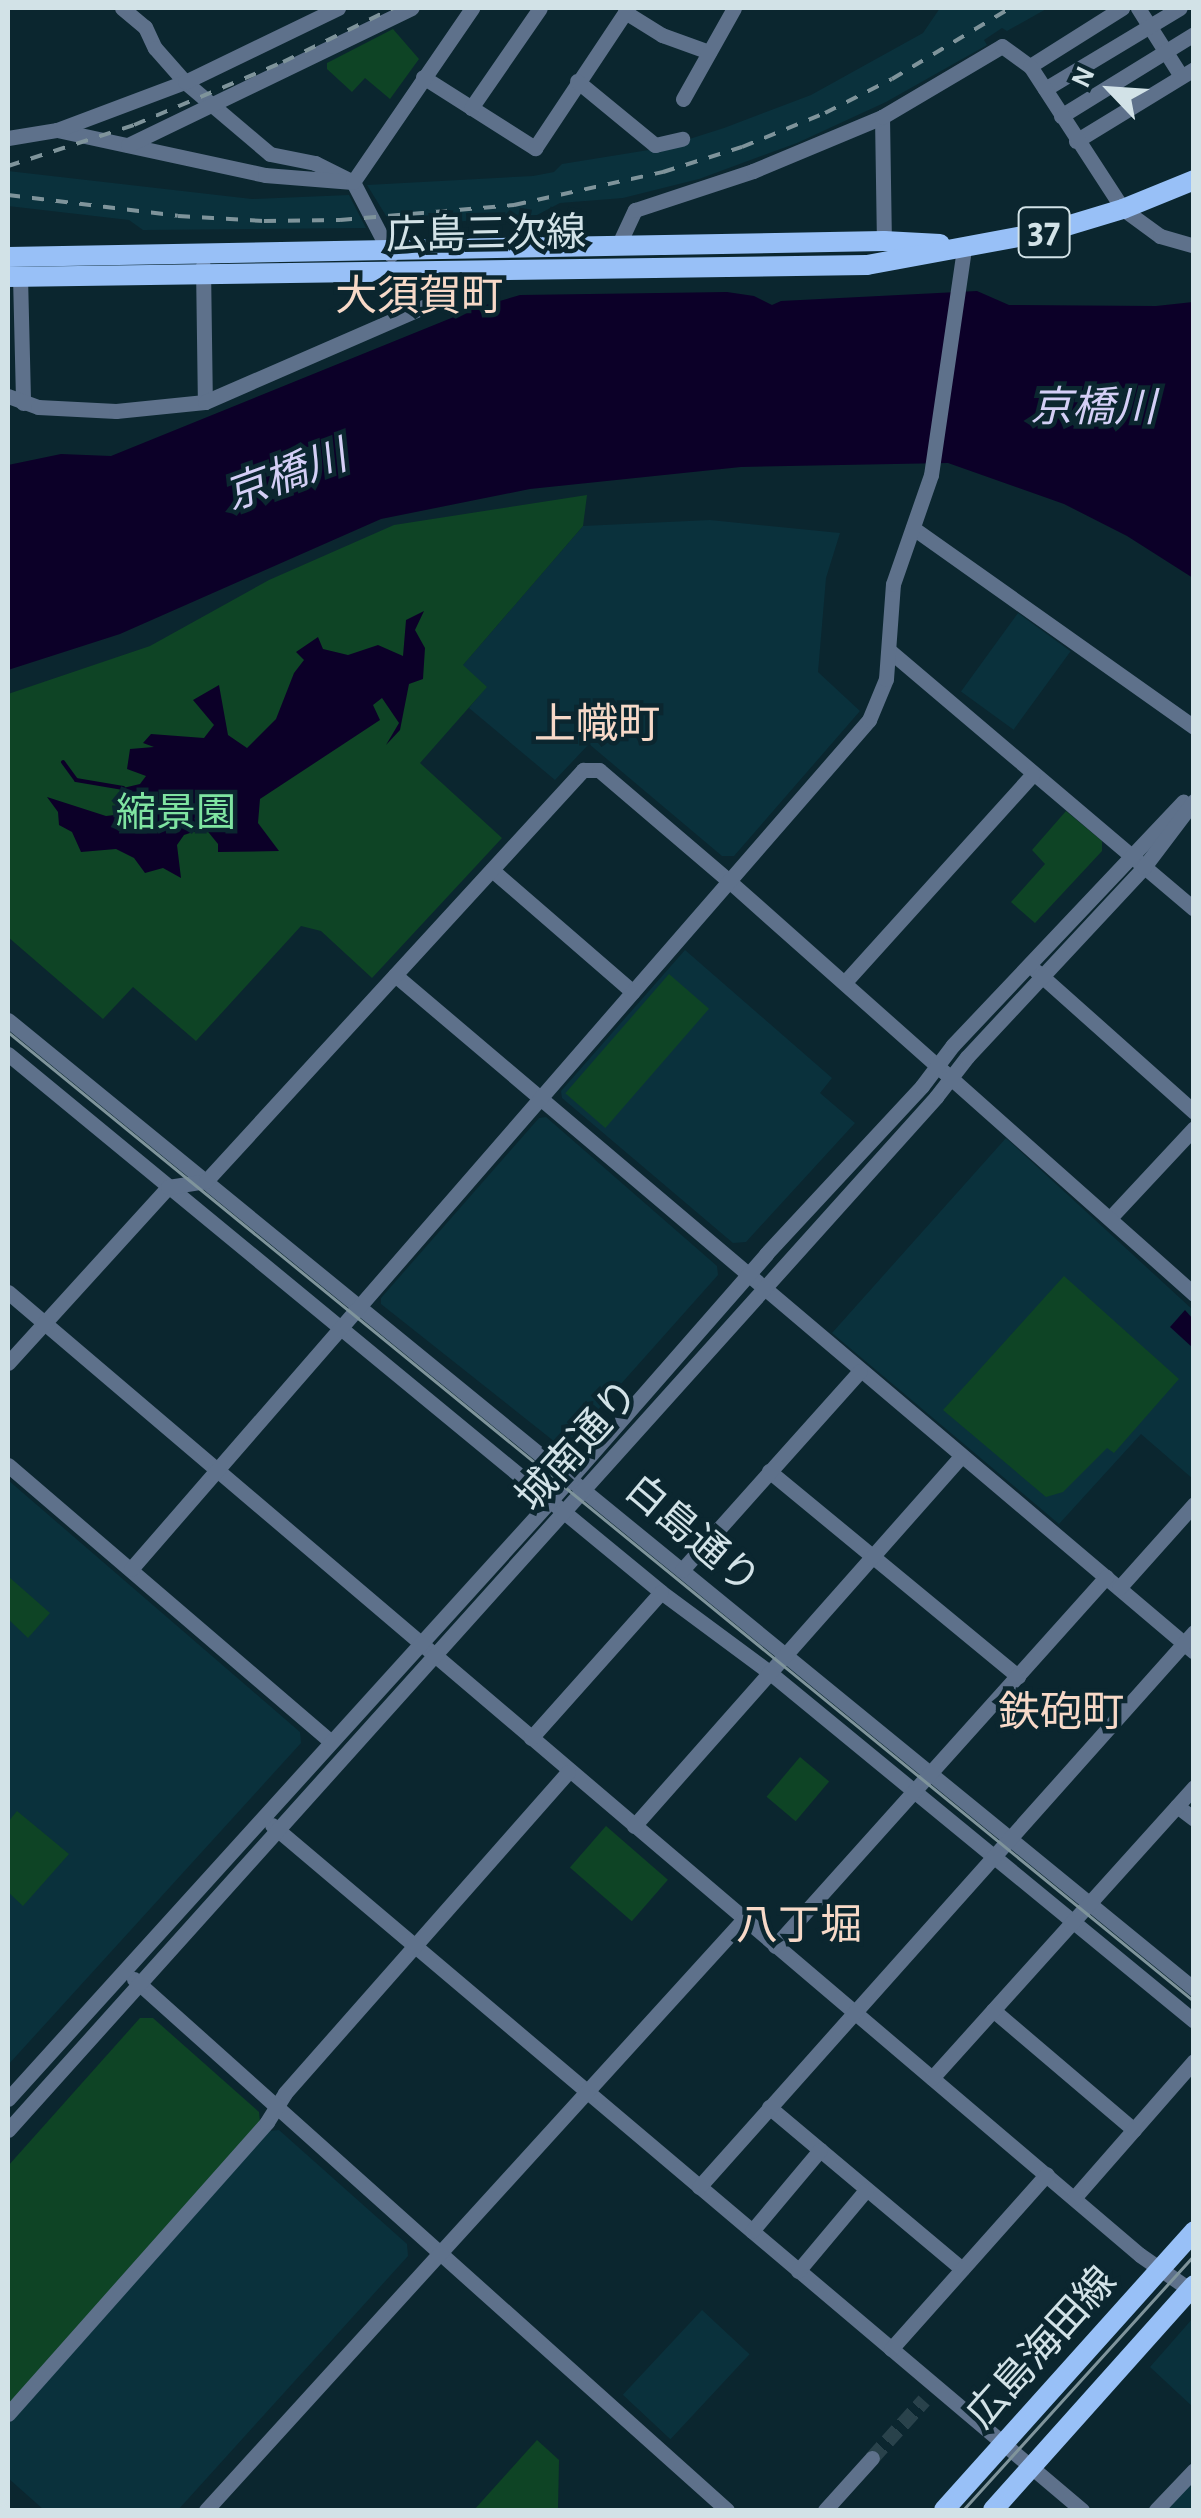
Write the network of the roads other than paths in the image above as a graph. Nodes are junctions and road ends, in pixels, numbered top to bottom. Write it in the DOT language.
graph roads {
  1 [pos="122,8"];
  2 [pos="338,8"];
  3 [pos="412,8"];
  4 [pos="472,8"];
  5 [pos="540,8"];
  6 [pos="734,8"];
  7 [pos="1122,8"];
  8 [pos="1138,8"];
  9 [pos="1180,8"];
  10 [pos="627,10"];
  11 [pos="1150,26"];
  12 [pos="1194,34"];
  13 [pos="1166,51"];
  14 [pos="709,52"];
  15 [pos="1030,66"];
  16 [pos="1188,73"];
  17 [pos="423,77"];
  18 [pos="577,81"];
  19 [pos="185,82"];
  20 [pos="1045,89"];
  21 [pos="684,100"];
  22 [pos="213,106"];
  23 [pos="471,108"];
  24 [pos="1061,116"];
  25 [pos="882,117"];
  26 [pos="57,130"];
  27 [pos="8,138"];
  28 [pos="682,139"];
  29 [pos="1076,141"];
  30 [pos="128,145"];
  31 [pos="1194,180"];
  32 [pos="352,182"];
  33 [pos="1123,210"];
  34 [pos="884,242"];
  35 [pos="618,246"];
  36 [pos="1194,246"];
  37 [pos="964,248"];
  38 [pos="389,251"];
  39 [pos="8,257"];
  40 [pos="202,264"];
  41 [pos="456,270"];
  42 [pos="399,272"];
  43 [pos="14,276"];
  44 [pos="8,396"];
  45 [pos="205,402"];
  46 [pos="23,403"];
  47 [pos="913,528"];
  48 [pos="891,652"];
  49 [pos="1194,726"];
  50 [pos="1032,774"];
  51 [pos="1194,791"];
  52 [pos="1194,801"];
  53 [pos="1138,862"];
  54 [pos="492,870"];
  55 [pos="729,881"];
  56 [pos="1194,909"];
  57 [pos="1028,964"];
  58 [pos="395,975"];
  59 [pos="1043,978"];
  60 [pos="845,982"];
  61 [pos="632,992"];
  62 [pos="8,1020"];
  63 [pos="8,1054"];
  64 [pos="938,1064"];
  65 [pos="952,1076"];
  66 [pos="541,1100"];
  67 [pos="1194,1112"];
  68 [pos="1194,1128"];
  69 [pos="206,1181"];
  70 [pos="168,1187"];
  71 [pos="1110,1218"];
  72 [pos="747,1276"];
  73 [pos="763,1288"];
  74 [pos="8,1292"];
  75 [pos="1194,1294"];
  76 [pos="358,1308"];
  77 [pos="44,1324"];
  78 [pos="342,1327"];
  79 [pos="8,1364"];
  80 [pos="860,1370"];
  81 [pos="961,1456"];
  82 [pos="8,1465"];
  83 [pos="218,1471"];
  84 [pos="769,1471"];
  85 [pos="577,1482"];
  86 [pos="1194,1504"];
  87 [pos="558,1506"];
  88 [pos="870,1556"];
  89 [pos="130,1569"];
  90 [pos="682,1570"];
  91 [pos="1112,1583"];
  92 [pos="661,1592"];
  93 [pos="1190,1642"];
  94 [pos="418,1645"];
  95 [pos="784,1654"];
  96 [pos="433,1658"];
  97 [pos="768,1672"];
  98 [pos="1018,1676"];
  99 [pos="531,1738"];
  100 [pos="330,1741"];
  101 [pos="568,1772"];
  102 [pos="930,1774"];
  103 [pos="1194,1787"];
  104 [pos="914,1792"];
  105 [pos="1177,1806"];
  106 [pos="263,1816"];
  107 [pos="1194,1820"];
  108 [pos="634,1826"];
  109 [pos="279,1830"];
  110 [pos="1010,1838"];
  111 [pos="993,1857"];
  112 [pos="1090,1904"];
  113 [pos="744,1919"];
  114 [pos="1073,1922"];
  115 [pos="415,1946"];
  116 [pos="776,1946"];
  117 [pos="124,1970"];
  118 [pos="139,1984"];
  119 [pos="1194,1989"];
  120 [pos="993,2010"];
  121 [pos="854,2012"];
  122 [pos="1194,2020"];
  123 [pos="1194,2061"];
  124 [pos="932,2078"];
  125 [pos="585,2092"];
  126 [pos="8,2100"];
  127 [pos="277,2107"];
  128 [pos="769,2107"];
  129 [pos="23,2113"];
  130 [pos="8,2130"];
  131 [pos="1134,2130"];
  132 [pos="820,2150"];
  133 [pos="1046,2174"];
  134 [pos="699,2186"];
  135 [pos="866,2190"];
  136 [pos="1074,2198"];
  137 [pos="752,2231"];
  138 [pos="1194,2231"];
  139 [pos="440,2254"];
  140 [pos="798,2270"];
  141 [pos="962,2270"];
  142 [pos="1158,2270"];
  143 [pos="1191,2287"];
  144 [pos="891,2349"];
  145 [pos="8,2414"];
  146 [pos="1003,2444"];
  147 [pos="872,2458"];
  148 [pos="1032,2466"];
  149 [pos="1194,2470"];
  150 [pos="206,2510"];
  151 [pos="727,2510"];
  152 [pos="825,2510"];
  153 [pos="944,2510"];
  154 [pos="993,2510"];
  155 [pos="1082,2510"];
  156 [pos="1156,2510"];
  1 -- 19 [label="street"];
  2 -- 19 [label="street"];
  3 -- 22 [label="street"];
  4 -- 17 [label="street"];
  5 -- 23 [label="street"];
  6 -- 14 [label="street"];
  7 -- 15 [label="street"];
  8 -- 11 [label="street"];
  9 -- 11 [label="street"];
  10 -- 14 [label="street"];
  10 -- 18 [label="street"];
  11 -- 13 [label="street"];
  11 -- 20 [label="street"];
  12 -- 13 [label="street"];
  13 -- 16 [label="street"];
  13 -- 24 [label="street"];
  14 -- 21 [label="street"];
  15 -- 20 [label="street"];
  15 -- 25 [label="street"];
  16 -- 29 [label="street"];
  17 -- 23 [label="street"];
  17 -- 32 [label="street"];
  18 -- 23 [label="street"];
  18 -- 28 [label="street"];
  19 -- 22 [label="street"];
  19 -- 26 [label="street"];
  20 -- 24 [label="street"];
  22 -- 30 [label="street"];
  22 -- 32 [label="street"];
  24 -- 29 [label="street"];
  25 -- 34 [label="street"];
  25 -- 35 [label="street"];
  26 -- 27 [label="street"];
  26 -- 30 [label="street"];
  29 -- 33 [label="street"];
  30 -- 32 [label="street"];
  31 -- 33 [label="main road, 広島三次線 / 37"];
  32 -- 38 [label="street"];
  33 -- 36 [label="street"];
  33 -- 37 [label="main road, 広島三次線 / 37"];
  34 -- 35 [label="main road, 広島三次線 / 37"];
  34 -- 37 [label="main road, 広島三次線 / 37"];
  35 -- 38 [label="main road, 広島三次線 / 37"];
  37 -- 41 [label="main road, 広島三次線 / 37"];
  37 -- 47 [label="street"];
  38 -- 40 [label="main road, 広島三次線 / 37"];
  38 -- 42 [label="street"];
  39 -- 40 [label="main road, 広島三次線 / 37"];
  40 -- 42 [label="main road, 広島三次線 / 37"];
  40 -- 43 [label="main road, 広島三次線 / 37"];
  40 -- 45 [label="street"];
  41 -- 42 [label="main road, 広島三次線 / 37"];
  41 -- 45 [label="street"];
  43 -- 46 [label="street"];
  44 -- 46 [label="street"];
  45 -- 46 [label="street"];
  47 -- 48 [label="street"];
  47 -- 49 [label="street"];
  48 -- 50 [label="street"];
  48 -- 55 [label="street"];
  50 -- 53 [label="street"];
  50 -- 60 [label="street"];
  51 -- 53 [label="street, 城南通り"];
  52 -- 53 [label="street, 城南通り"];
  53 -- 56 [label="street"];
  53 -- 57 [label="street, 城南通り"];
  53 -- 59 [label="street, 城南通り"];
  54 -- 55 [label="street"];
  54 -- 58 [label="street"];
  54 -- 61 [label="street"];
  55 -- 60 [label="street"];
  55 -- 61 [label="street"];
  57 -- 59 [label="street"];
  57 -- 64 [label="street, 城南通り"];
  58 -- 66 [label="street"];
  58 -- 69 [label="street"];
  59 -- 65 [label="street, 城南通り"];
  59 -- 67 [label="street"];
  60 -- 64 [label="street"];
  61 -- 66 [label="street"];
  62 -- 69 [label="street, 白島通り"];
  63 -- 70 [label="street, 白島通り"];
  64 -- 65 [label="street"];
  64 -- 72 [label="street, 城南通り"];
  65 -- 71 [label="street"];
  65 -- 73 [label="street, 城南通り"];
  66 -- 72 [label="street"];
  66 -- 76 [label="street"];
  68 -- 71 [label="street"];
  69 -- 70 [label="street"];
  69 -- 76 [label="street, 白島通り"];
  70 -- 77 [label="street"];
  70 -- 78 [label="street, 白島通り"];
  71 -- 75 [label="street"];
  72 -- 73 [label="street"];
  72 -- 85 [label="street, 城南通り"];
  73 -- 80 [label="street"];
  73 -- 85 [label="street, 城南通り"];
  74 -- 77 [label="street"];
  76 -- 78 [label="street"];
  76 -- 85 [label="street, 白島通り"];
  77 -- 79 [label="street"];
  77 -- 83 [label="street"];
  78 -- 83 [label="street"];
  78 -- 87 [label="street, 白島通り"];
  80 -- 81 [label="street"];
  80 -- 84 [label="street"];
  81 -- 88 [label="street"];
  81 -- 91 [label="street"];
  82 -- 89 [label="street"];
  83 -- 89 [label="street"];
  83 -- 94 [label="street"];
  84 -- 88 [label="street"];
  84 -- 90 [label="street"];
  85 -- 87 [label="street, 城南通り"];
  85 -- 90 [label="street, 白島通り"];
  86 -- 91 [label="street"];
  87 -- 92 [label="street, 白島通り"];
  87 -- 94 [label="street, 城南通り"];
  87 -- 96 [label="street, 城南通り"];
  88 -- 95 [label="street"];
  88 -- 98 [label="street"];
  89 -- 100 [label="street"];
  90 -- 95 [label="street, 白島通り"];
  91 -- 93 [label="street"];
  91 -- 98 [label="street"];
  92 -- 97 [label="street, 白島通り"];
  92 -- 99 [label="street"];
  93 -- 110 [label="street"];
  94 -- 96 [label="street"];
  94 -- 100 [label="street, 城南通り"];
  95 -- 97 [label="street"];
  95 -- 102 [label="street, 白島通り"];
  96 -- 99 [label="street"];
  96 -- 109 [label="street, 城南通り"];
  97 -- 104 [label="street, 白島通り"];
  97 -- 108 [label="street"];
  98 -- 102 [label="street"];
  99 -- 101 [label="street"];
  100 -- 106 [label="street, 城南通り"];
  101 -- 108 [label="street"];
  101 -- 115 [label="street"];
  102 -- 104 [label="street"];
  102 -- 110 [label="street, 白島通り"];
  103 -- 105 [label="street"];
  104 -- 111 [label="street, 白島通り"];
  104 -- 116 [label="street"];
  105 -- 107 [label="street"];
  105 -- 112 [label="street"];
  106 -- 109 [label="street"];
  106 -- 117 [label="street, 城南通り"];
  108 -- 113 [label="street"];
  109 -- 115 [label="street"];
  109 -- 118 [label="street, 城南通り"];
  110 -- 111 [label="street"];
  110 -- 112 [label="street, 白島通り"];
  111 -- 114 [label="street, 白島通り"];
  111 -- 121 [label="street"];
  112 -- 114 [label="street"];
  112 -- 119 [label="street, 白島通り"];
  113 -- 116 [label="street"];
  113 -- 125 [label="street"];
  114 -- 120 [label="street"];
  114 -- 122 [label="street, 白島通り"];
  115 -- 125 [label="street"];
  115 -- 127 [label="street"];
  116 -- 121 [label="street"];
  117 -- 118 [label="street"];
  117 -- 126 [label="street, 城南通り"];
  118 -- 127 [label="street"];
  118 -- 129 [label="street, 城南通り"];
  120 -- 124 [label="street"];
  120 -- 131 [label="street"];
  121 -- 124 [label="street"];
  121 -- 128 [label="street"];
  123 -- 131 [label="street"];
  124 -- 133 [label="street"];
  125 -- 134 [label="street"];
  125 -- 139 [label="street"];
  126 -- 129 [label="street"];
  127 -- 139 [label="street"];
  127 -- 145 [label="street"];
  128 -- 132 [label="street"];
  128 -- 134 [label="street"];
  129 -- 130 [label="street, 城南通り"];
  131 -- 136 [label="street"];
  132 -- 135 [label="street"];
  132 -- 137 [label="street"];
  133 -- 136 [label="street"];
  133 -- 141 [label="street"];
  134 -- 137 [label="street"];
  135 -- 140 [label="street"];
  135 -- 141 [label="street"];
  136 -- 142 [label="street"];
  137 -- 140 [label="street"];
  138 -- 142 [label="main road, 広島海田線"];
  139 -- 150 [label="street"];
  139 -- 151 [label="street"];
  140 -- 144 [label="street"];
  141 -- 144 [label="street"];
  142 -- 143 [label="street"];
  142 -- 146 [label="main road, 広島海田線"];
  143 -- 148 [label="main road, 広島海田線"];
  144 -- 146 [label="street"];
  146 -- 148 [label="street"];
  146 -- 153 [label="main road, 広島海田線"];
  147 -- 152 [label="street"];
  148 -- 154 [label="main road, 広島海田線"];
  148 -- 155 [label="street"];
  149 -- 156 [label="street"];
}
